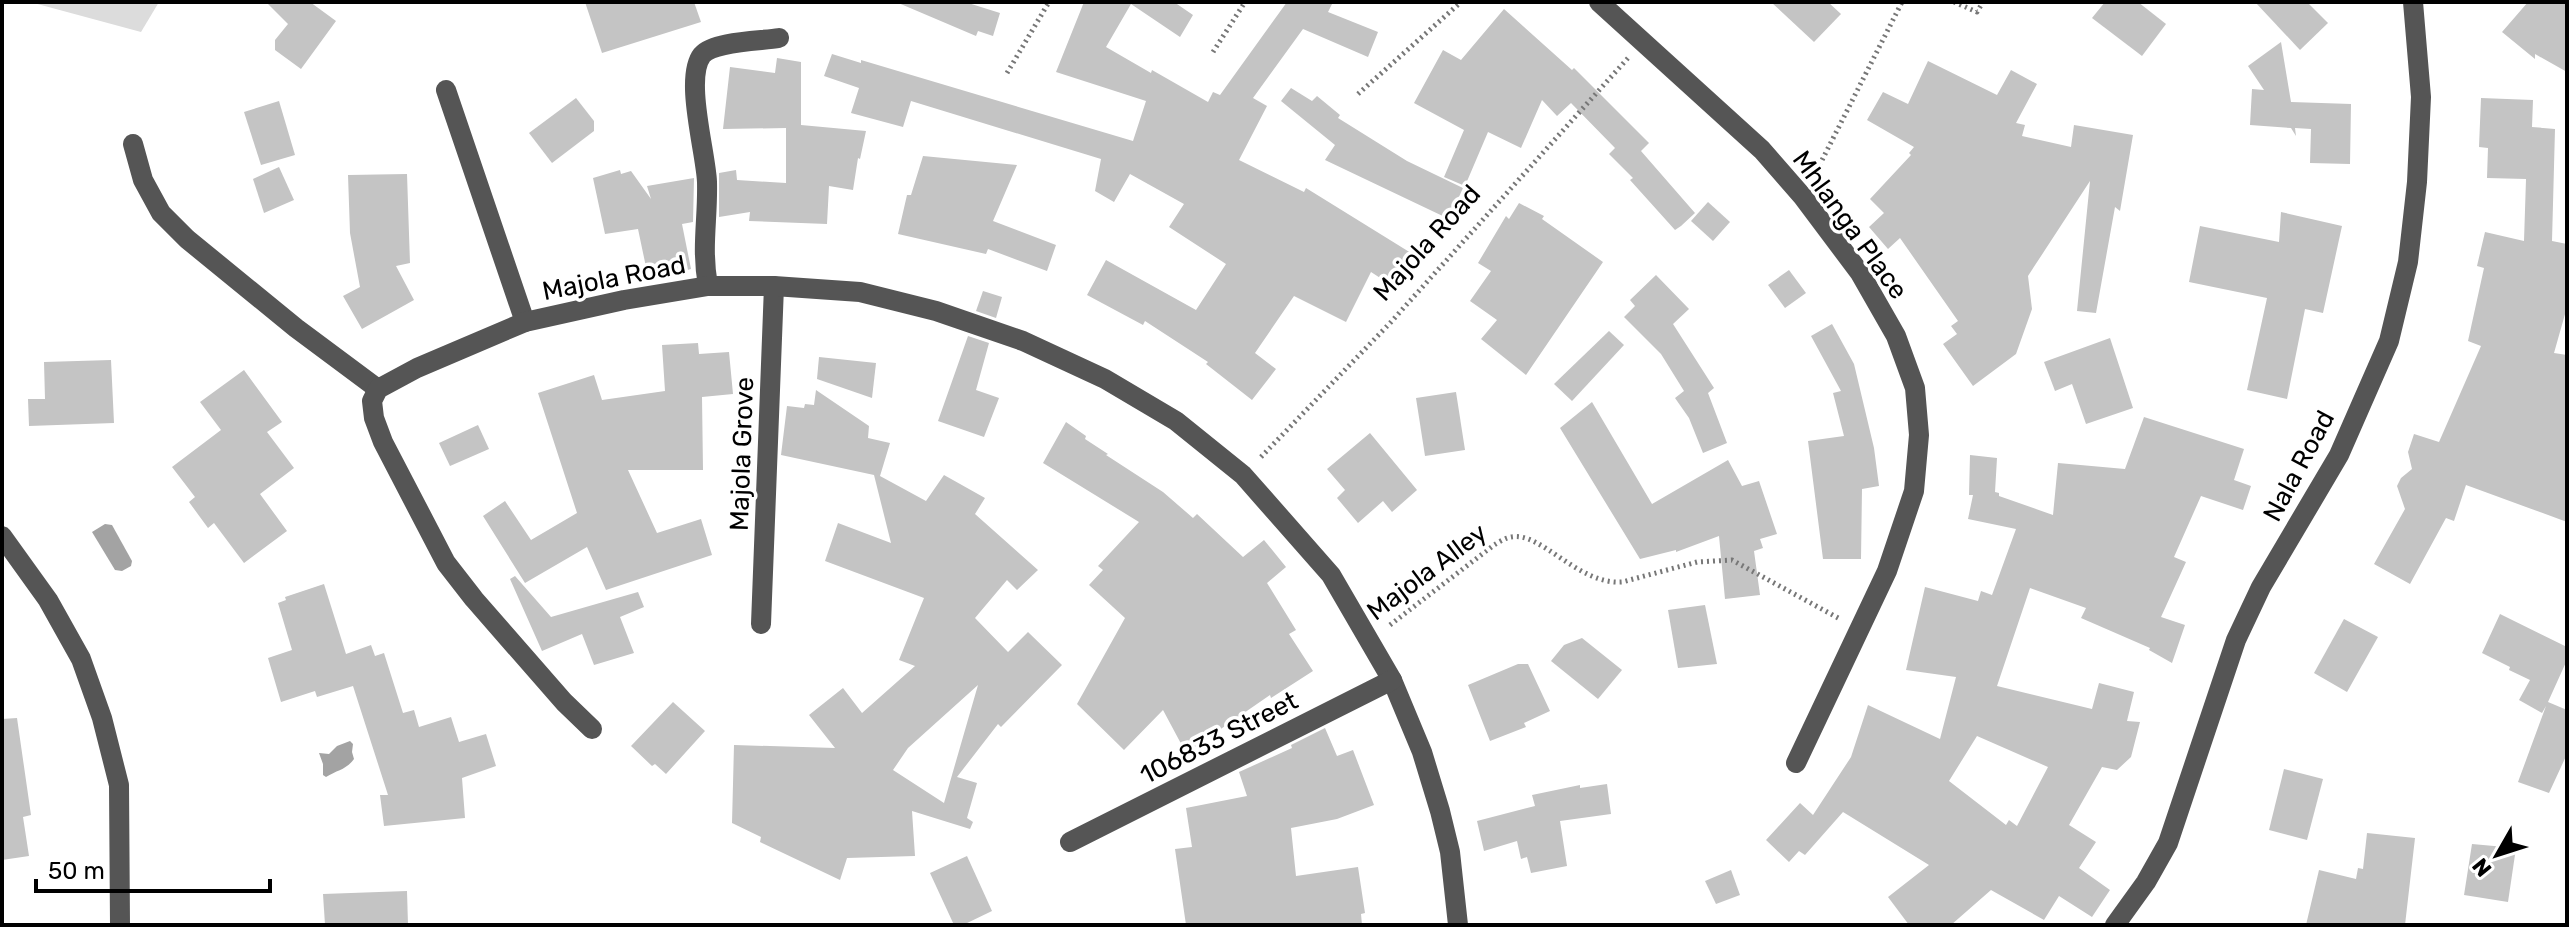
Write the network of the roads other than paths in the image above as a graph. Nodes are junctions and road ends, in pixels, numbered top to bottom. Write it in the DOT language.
graph roads {
  1 [pos="1599,2"];
  2 [pos="2413,2"];
  3 [pos="779,38"];
  4 [pos="446,90"];
  5 [pos="133,144"];
  6 [pos="708,286"];
  7 [pos="774,286"];
  8 [pos="525,322"];
  9 [pos="378,389"];
  10 [pos="2,536"];
  11 [pos="761,624"];
  12 [pos="1392,680"];
  13 [pos="592,729"];
  14 [pos="1796,763"];
  15 [pos="1070,842"];
  16 [pos="120,925"];
  17 [pos="1458,925"];
  18 [pos="2115,925"];
  1 -- 14 [label="street, Mhlanga Place"];
  2 -- 18 [label="street, Nala Road"];
  3 -- 6 [label="street"];
  4 -- 8 [label="street"];
  5 -- 9 [label="street"];
  6 -- 7 [label="street, Majola Road"];
  6 -- 8 [label="street, Majola Road"];
  7 -- 11 [label="street, Majola Grove"];
  7 -- 12 [label="street, Majola Road"];
  8 -- 9 [label="street, Majola Road"];
  9 -- 13 [label="street"];
  10 -- 16 [label="street"];
  12 -- 15 [label="street, 106833 Street"];
  12 -- 17 [label="street, Majola Road"];
}
